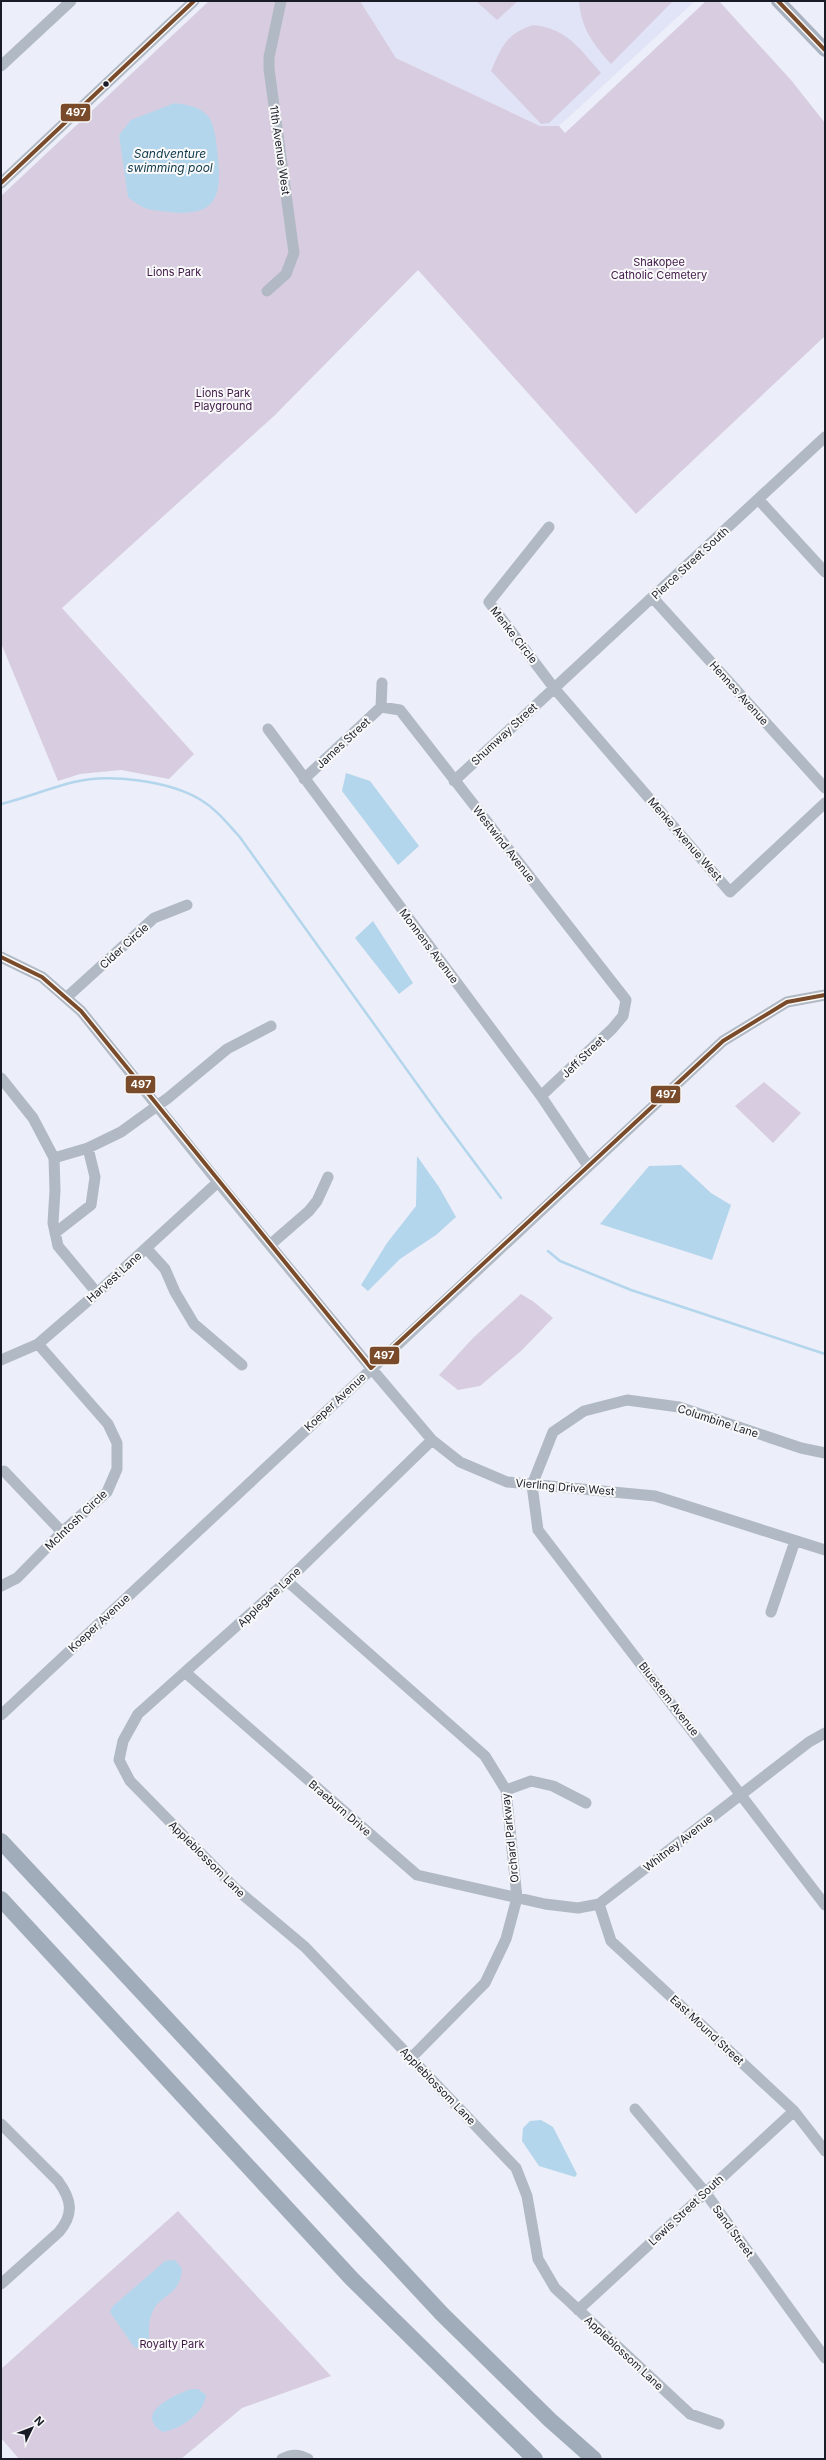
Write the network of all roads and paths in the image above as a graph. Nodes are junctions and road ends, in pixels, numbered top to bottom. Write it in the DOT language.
graph roads {
  1 [pos="71,1"];
  2 [pos="194,1"];
  3 [pos="281,1"];
  4 [pos="778,1"];
  5 [pos="825,50"];
  6 [pos="1,66"];
  7 [pos="1,183"];
  8 [pos="267,291"];
  9 [pos="825,436"];
  10 [pos="758,499"];
  11 [pos="549,527"];
  12 [pos="825,572"];
  13 [pos="654,598"];
  14 [pos="382,683"];
  15 [pos="554,688"];
  16 [pos="381,707"];
  17 [pos="268,729"];
  18 [pos="304,779"];
  19 [pos="454,781"];
  20 [pos="825,788"];
  21 [pos="825,803"];
  22 [pos="187,905"];
  23 [pos="1,956"];
  24 [pos="825,995"];
  25 [pos="67,997"];
  26 [pos="623,1016"];
  27 [pos="271,1026"];
  28 [pos="1,1078"];
  29 [pos="541,1096"];
  30 [pos="157,1106"];
  31 [pos="88,1148"];
  32 [pos="54,1158"];
  33 [pos="588,1166"];
  34 [pos="328,1177"];
  35 [pos="218,1182"];
  36 [pos="55,1233"];
  37 [pos="271,1244"];
  38 [pos="146,1248"];
  39 [pos="98,1293"];
  40 [pos="38,1344"];
  41 [pos="1,1360"];
  42 [pos="242,1365"];
  43 [pos="371,1368"];
  44 [pos="432,1440"];
  45 [pos="825,1453"];
  46 [pos="4,1471"];
  47 [pos="532,1485"];
  48 [pos="62,1532"];
  49 [pos="795,1541"];
  50 [pos="825,1550"];
  51 [pos="287,1581"];
  52 [pos="1,1586"];
  53 [pos="771,1612"];
  54 [pos="186,1673"];
  55 [pos="1,1715"];
  56 [pos="825,1733"];
  57 [pos="119,1760"];
  58 [pos="506,1790"];
  59 [pos="742,1794"];
  60 [pos="586,1803"];
  61 [pos="1,1841"];
  62 [pos="517,1898"];
  63 [pos="1,1900"];
  64 [pos="599,1904"];
  65 [pos="825,1906"];
  66 [pos="411,2058"];
  67 [pos="635,2109"];
  68 [pos="794,2111"];
  69 [pos="1,2124"];
  70 [pos="825,2151"];
  71 [pos="704,2192"];
  72 [pos="1,2284"];
  73 [pos="578,2310"];
  74 [pos="825,2358"];
  75 [pos="719,2424"];
  76 [pos="282,2459"];
  77 [pos="308,2459"];
  78 [pos="535,2459"];
  79 [pos="594,2459"];
  1 -- 6 [label="street"];
  2 -- 7 [label="street"];
  3 -- 8 [label="street, 11th Avenue West"];
  4 -- 5 [label="main road"];
  9 -- 10 [label="street, Pierce Street South"];
  10 -- 12 [label="street"];
  10 -- 13 [label="street, Pierce Street South"];
  11 -- 15 [label="street, Menke Circle"];
  13 -- 15 [label="street, Pierce Street South"];
  13 -- 20 [label="street, Hennes Avenue"];
  14 -- 16 [label="street"];
  15 -- 19 [label="street, Shumway Street"];
  15 -- 21 [label="street, Menke Avenue West"];
  16 -- 18 [label="street, James Street"];
  16 -- 19 [label="street, Westwind Avenue"];
  17 -- 18 [label="street, Monnens Avenue"];
  18 -- 29 [label="street, Monnens Avenue"];
  19 -- 26 [label="street, Westwind Avenue"];
  22 -- 25 [label="street, Cider Circle"];
  23 -- 25 [label="street, Vierling Drive West"];
  24 -- 33 [label="street, Koeper Avenue"];
  25 -- 30 [label="street, Vierling Drive West"];
  26 -- 29 [label="street, Jeff Street"];
  27 -- 30 [label="street"];
  28 -- 32 [label="street"];
  29 -- 33 [label="street, Monnens Avenue"];
  30 -- 31 [label="street"];
  30 -- 35 [label="street, Vierling Drive West"];
  31 -- 32 [label="street"];
  31 -- 36 [label="street"];
  32 -- 36 [label="street"];
  33 -- 43 [label="street, Koeper Avenue"];
  34 -- 37 [label="street"];
  35 -- 37 [label="street, Vierling Drive West"];
  35 -- 38 [label="street, Harvest Lane"];
  36 -- 39 [label="street"];
  37 -- 43 [label="street, Vierling Drive West"];
  38 -- 39 [label="street, Harvest Lane"];
  38 -- 42 [label="street"];
  39 -- 40 [label="street, Harvest Lane"];
  40 -- 41 [label="street, Harvest Lane"];
  40 -- 48 [label="street, McIntosh Circle"];
  43 -- 44 [label="street, Vierling Drive West"];
  43 -- 55 [label="street, Koeper Avenue"];
  44 -- 47 [label="street, Vierling Drive West"];
  44 -- 51 [label="street, Applegate Lane"];
  45 -- 47 [label="street, Columbine Lane"];
  46 -- 48 [label="street"];
  47 -- 49 [label="street, Vierling Drive West"];
  47 -- 59 [label="street, Bluestem Avenue"];
  48 -- 52 [label="street, McIntosh Circle"];
  49 -- 50 [label="street, Vierling Drive West"];
  49 -- 53 [label="street"];
  51 -- 54 [label="street, Applegate Lane"];
  51 -- 58 [label="street, Orchard Parkway"];
  54 -- 57 [label="street, Applegate Lane"];
  54 -- 62 [label="street, Braeburn Drive"];
  56 -- 59 [label="street, Whitney Avenue"];
  57 -- 66 [label="street, Appleblossom Lane"];
  58 -- 60 [label="street"];
  58 -- 62 [label="street, Orchard Parkway"];
  59 -- 64 [label="street, Whitney Avenue"];
  59 -- 65 [label="street, Bluestem Avenue"];
  61 -- 79 [label="highway"];
  62 -- 64 [label="street, Whitney Avenue"];
  62 -- 66 [label="street, Orchard Parkway"];
  63 -- 78 [label="highway"];
  64 -- 68 [label="street, East Mound Street"];
  66 -- 73 [label="street, Appleblossom Lane"];
  67 -- 71 [label="street, Sand Street"];
  68 -- 70 [label="street, East Mound Street"];
  68 -- 71 [label="street, Lewis Street South"];
  69 -- 72 [label="street"];
  71 -- 73 [label="street, Lewis Street South"];
  71 -- 74 [label="street, Sand Street"];
  73 -- 75 [label="street, Appleblossom Lane"];
  76 -- 77 [label="street"];
}
